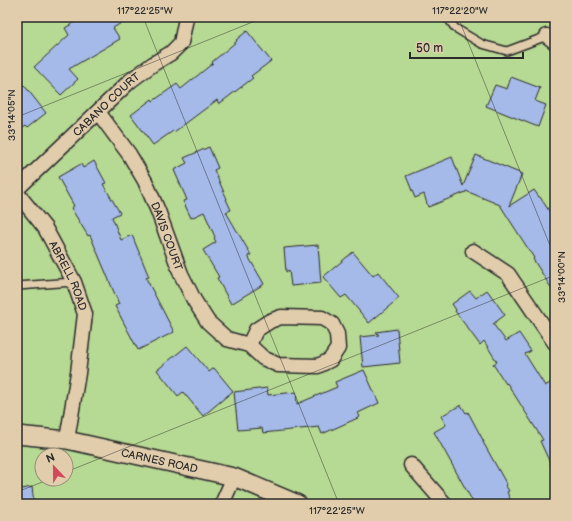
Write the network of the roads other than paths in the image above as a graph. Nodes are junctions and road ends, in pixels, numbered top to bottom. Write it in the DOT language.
graph roads {
  1 [pos="447,17"];
  2 [pos="186,18"];
  3 [pos="551,39"];
  4 [pos="98,112"];
  5 [pos="17,189"];
  6 [pos="17,193"];
  7 [pos="473,251"];
  8 [pos="74,282"];
  9 [pos="17,286"];
  10 [pos="555,343"];
  11 [pos="249,345"];
  12 [pos="17,435"];
  13 [pos="67,440"];
  14 [pos="411,465"];
  15 [pos="234,477"];
  16 [pos="222,504"];
  17 [pos="298,504"];
  18 [pos="444,504"];
  1 -- 3 [label="lane"];
  2 -- 4 [label="street, CABANO COURT"];
  4 -- 5 [label="street, CABANO COURT"];
  4 -- 11 [label="street, DAVIS COURT"];
  6 -- 8 [label="street, ABRELL ROAD"];
  7 -- 10 [label="street"];
  8 -- 9 [label="lane"];
  8 -- 13 [label="street, ABRELL ROAD"];
  11 -- 11 [label="street, DAVIS COURT"];
  12 -- 13 [label="street, CARNES ROAD"];
  13 -- 15 [label="street, CARNES ROAD"];
  14 -- 18 [label="street"];
  15 -- 16 [label="street"];
  15 -- 17 [label="street, CARNES ROAD"];
}
